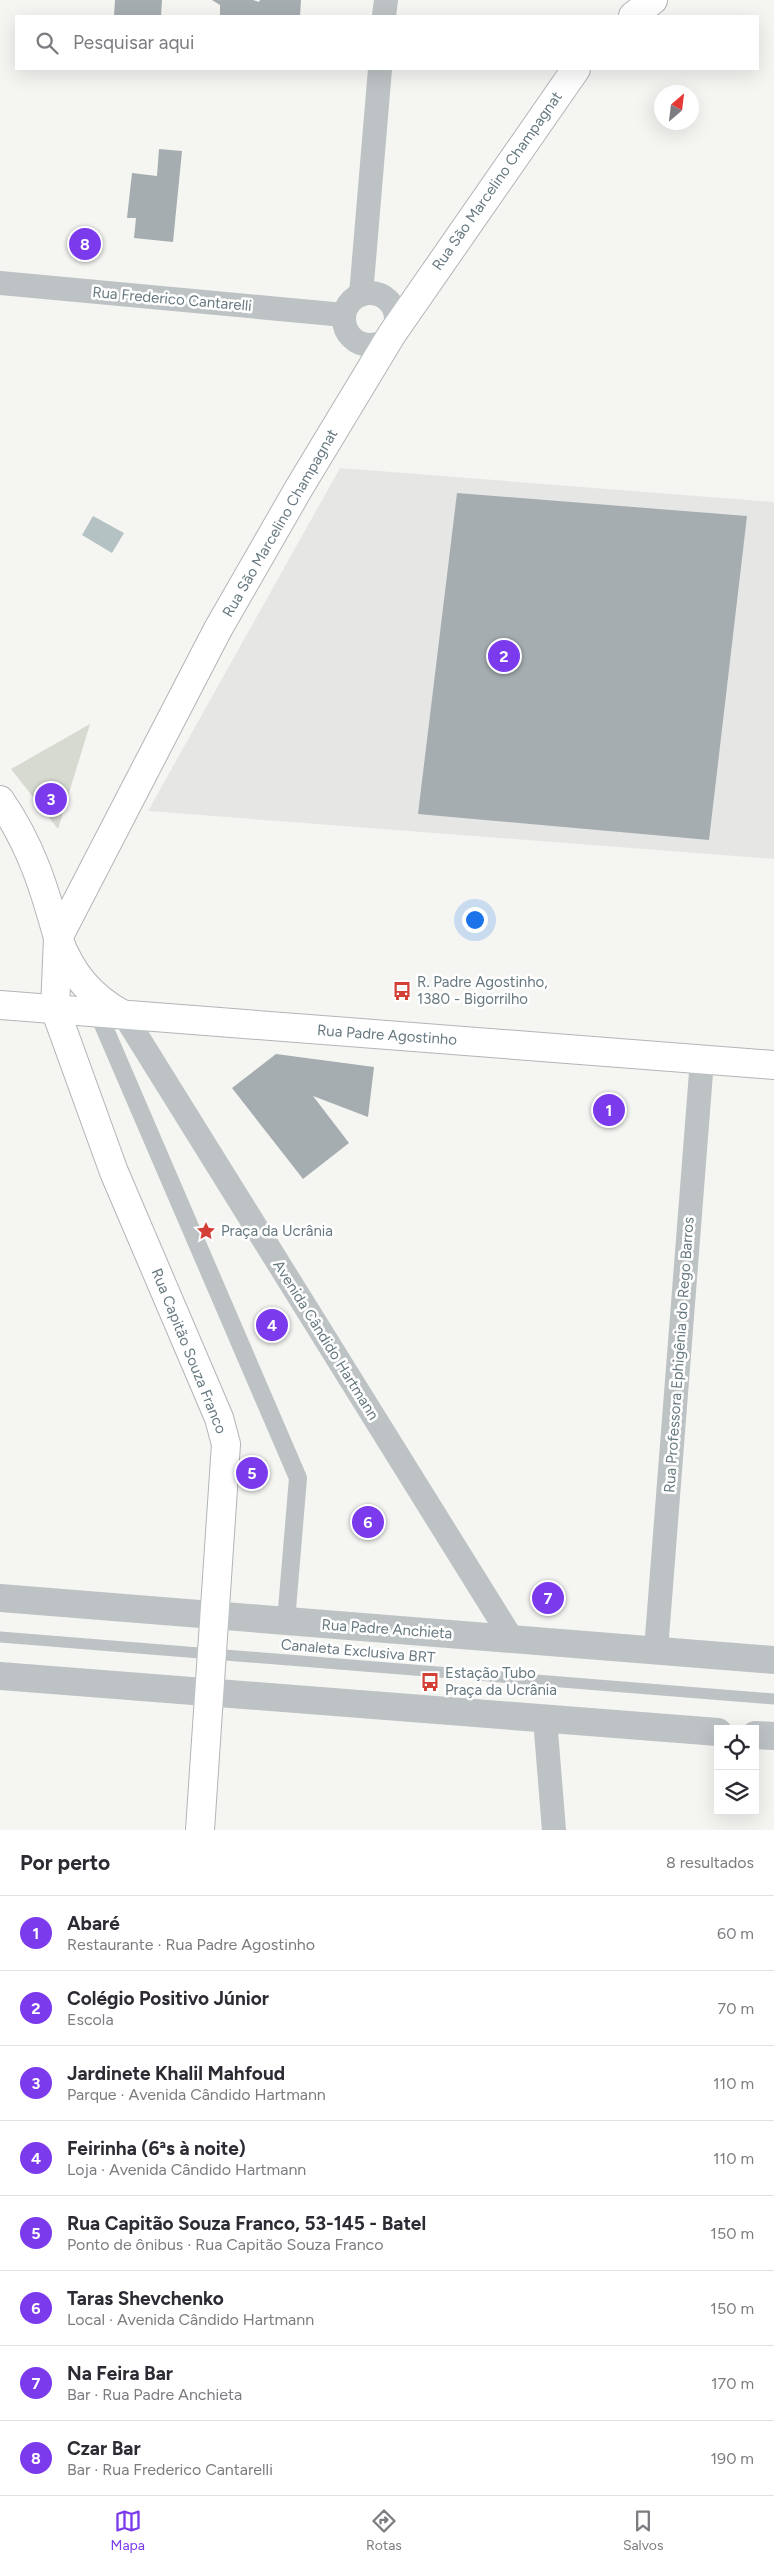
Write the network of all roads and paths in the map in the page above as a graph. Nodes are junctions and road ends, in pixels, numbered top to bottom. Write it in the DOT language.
graph roads {
  1 [pos="386,0"];
  2 [pos="653,0"];
  3 [pos="384,15"];
  4 [pos="634,15"];
  5 [pos="380,70"];
  6 [pos="575,70"];
  7 [pos="0,283"];
  8 [pos="361,295"];
  9 [pos="344,315"];
  10 [pos="392,334"];
  11 [pos="0,800"];
  12 [pos="58,938"];
  13 [pos="0,1006"];
  14 [pos="55,1009"];
  15 [pos="111,1014"];
  16 [pos="702,1060"];
  17 [pos="774,1065"];
  18 [pos="0,1598"];
  19 [pos="216,1616"];
  20 [pos="286,1621"];
  21 [pos="0,1638"];
  22 [pos="512,1639"];
  23 [pos="656,1650"];
  24 [pos="213,1654"];
  25 [pos="774,1660"];
  26 [pos="0,1676"];
  27 [pos="210,1692"];
  28 [pos="774,1699"];
  29 [pos="545,1719"];
  30 [pos="714,1732"];
  31 [pos="759,1735"];
  32 [pos="774,1736"];
  33 [pos="200,1830"];
  34 [pos="554,1830"];
  1 -- 3 [label="street"];
  2 -- 4 [label="main road"];
  5 -- 8 [label="street"];
  6 -- 10 [label="main road, Rua São Marcelino Champagnat"];
  7 -- 9 [label="street, Rua Frederico Cantarelli"];
  8 -- 9 [label="street"];
  8 -- 10 [label="street"];
  9 -- 10 [label="street"];
  10 -- 12 [label="main road, Rua São Marcelino Champagnat"];
  11 -- 12 [label="main road"];
  12 -- 14 [label="main road, Rua São Marcelino Champagnat"];
  12 -- 15 [label="main road"];
  13 -- 14 [label="main road, Rua Padre Agostinho"];
  14 -- 15 [label="main road, Rua Padre Agostinho"];
  14 -- 19 [label="main road, Rua Capitão Souza Franco"];
  15 -- 16 [label="main road, Rua Padre Agostinho"];
  15 -- 20 [label="street"];
  15 -- 22 [label="street, Avenida Cândido Hartmann"];
  16 -- 17 [label="main road, Rua Padre Agostinho"];
  16 -- 23 [label="street, Rua Professora Ephigênia do Rego Barros"];
  18 -- 19 [label="street, Rua Padre Anchieta"];
  19 -- 20 [label="street, Rua Padre Anchieta"];
  19 -- 24 [label="main road, Rua Capitão Souza Franco"];
  20 -- 22 [label="street, Rua Padre Anchieta"];
  21 -- 24 [label="lane, Canaleta Exclusiva BRT"];
  22 -- 23 [label="street, Rua Padre Anchieta"];
  23 -- 25 [label="street, Rua Padre Anchieta"];
  24 -- 27 [label="main road, Rua Capitão Souza Franco"];
  24 -- 28 [label="lane, Canaleta Exclusiva BRT"];
  26 -- 27 [label="street"];
  27 -- 29 [label="street"];
  27 -- 33 [label="main road, Rua Capitão Souza Franco"];
  29 -- 30 [label="street"];
  29 -- 34 [label="street"];
  31 -- 32 [label="street"];
}
